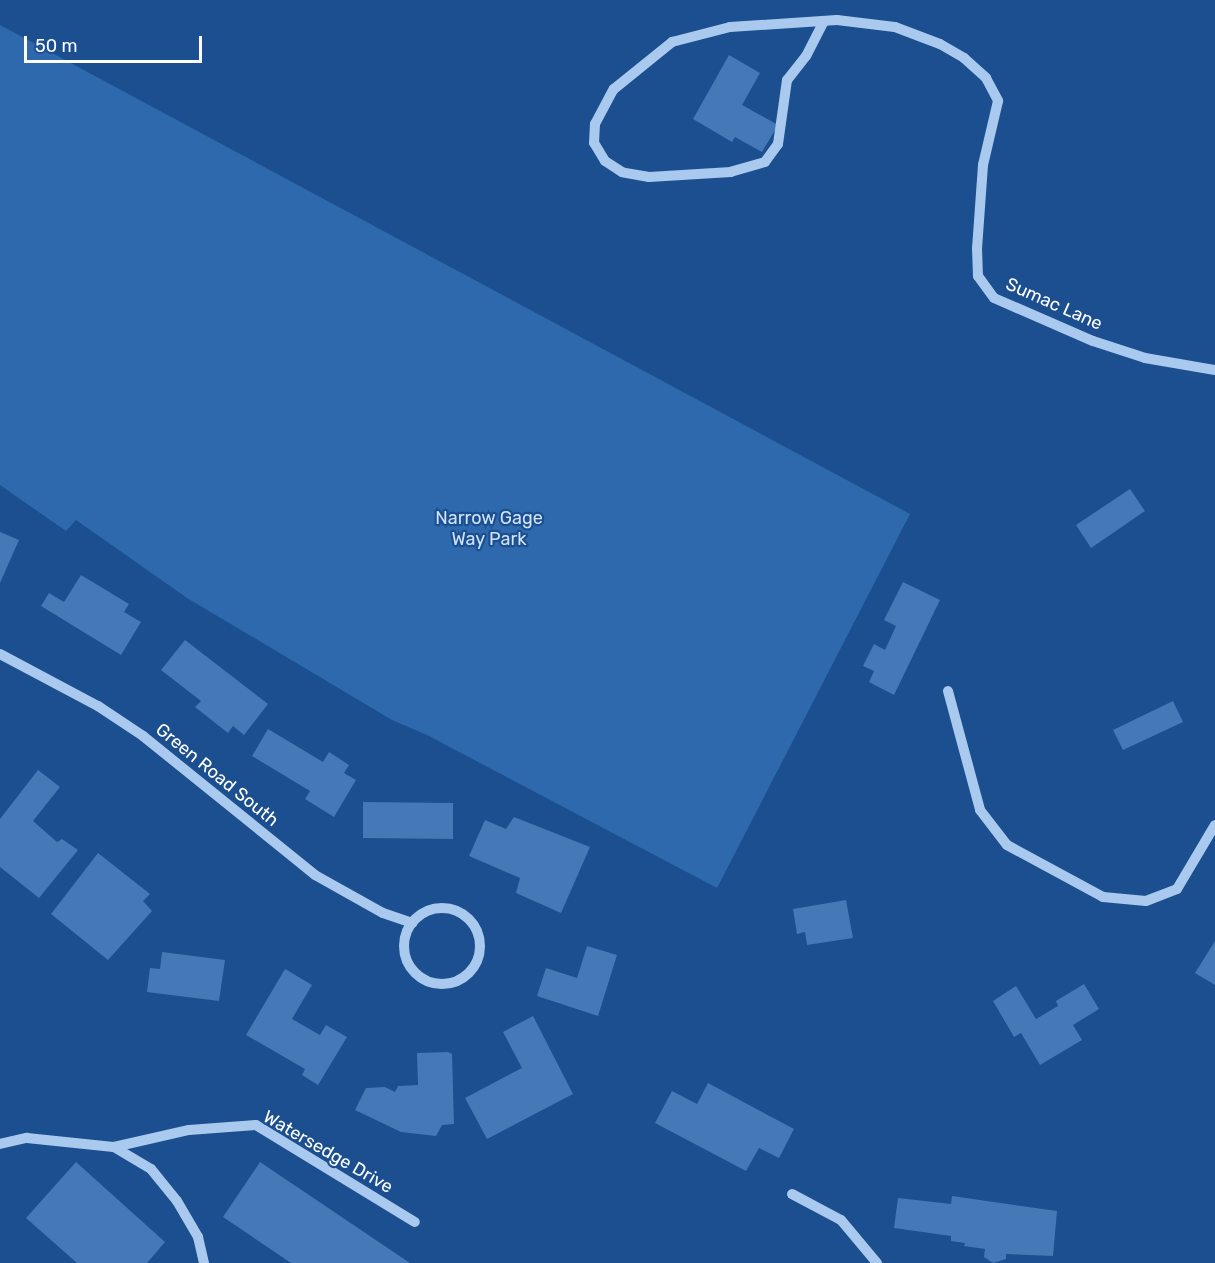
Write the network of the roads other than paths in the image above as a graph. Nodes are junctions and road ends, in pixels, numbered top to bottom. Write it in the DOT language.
graph roads {
  1 [pos="824,21"];
  2 [pos="1215,370"];
  3 [pos="0,654"];
  4 [pos="948,691"];
  5 [pos="1215,825"];
  6 [pos="412,923"];
  7 [pos="0,1144"];
  8 [pos="114,1147"];
  9 [pos="792,1194"];
  10 [pos="415,1222"];
  11 [pos="204,1263"];
  12 [pos="877,1263"];
  1 -- 1 [label="street, Sumac Lane"];
  1 -- 2 [label="street, Sumac Lane"];
  3 -- 6 [label="street, Green Road South"];
  4 -- 5 [label="street"];
  6 -- 6 [label="street"];
  7 -- 8 [label="street"];
  8 -- 10 [label="street, Watersedge Drive"];
  8 -- 11 [label="street"];
  9 -- 12 [label="street"];
}
